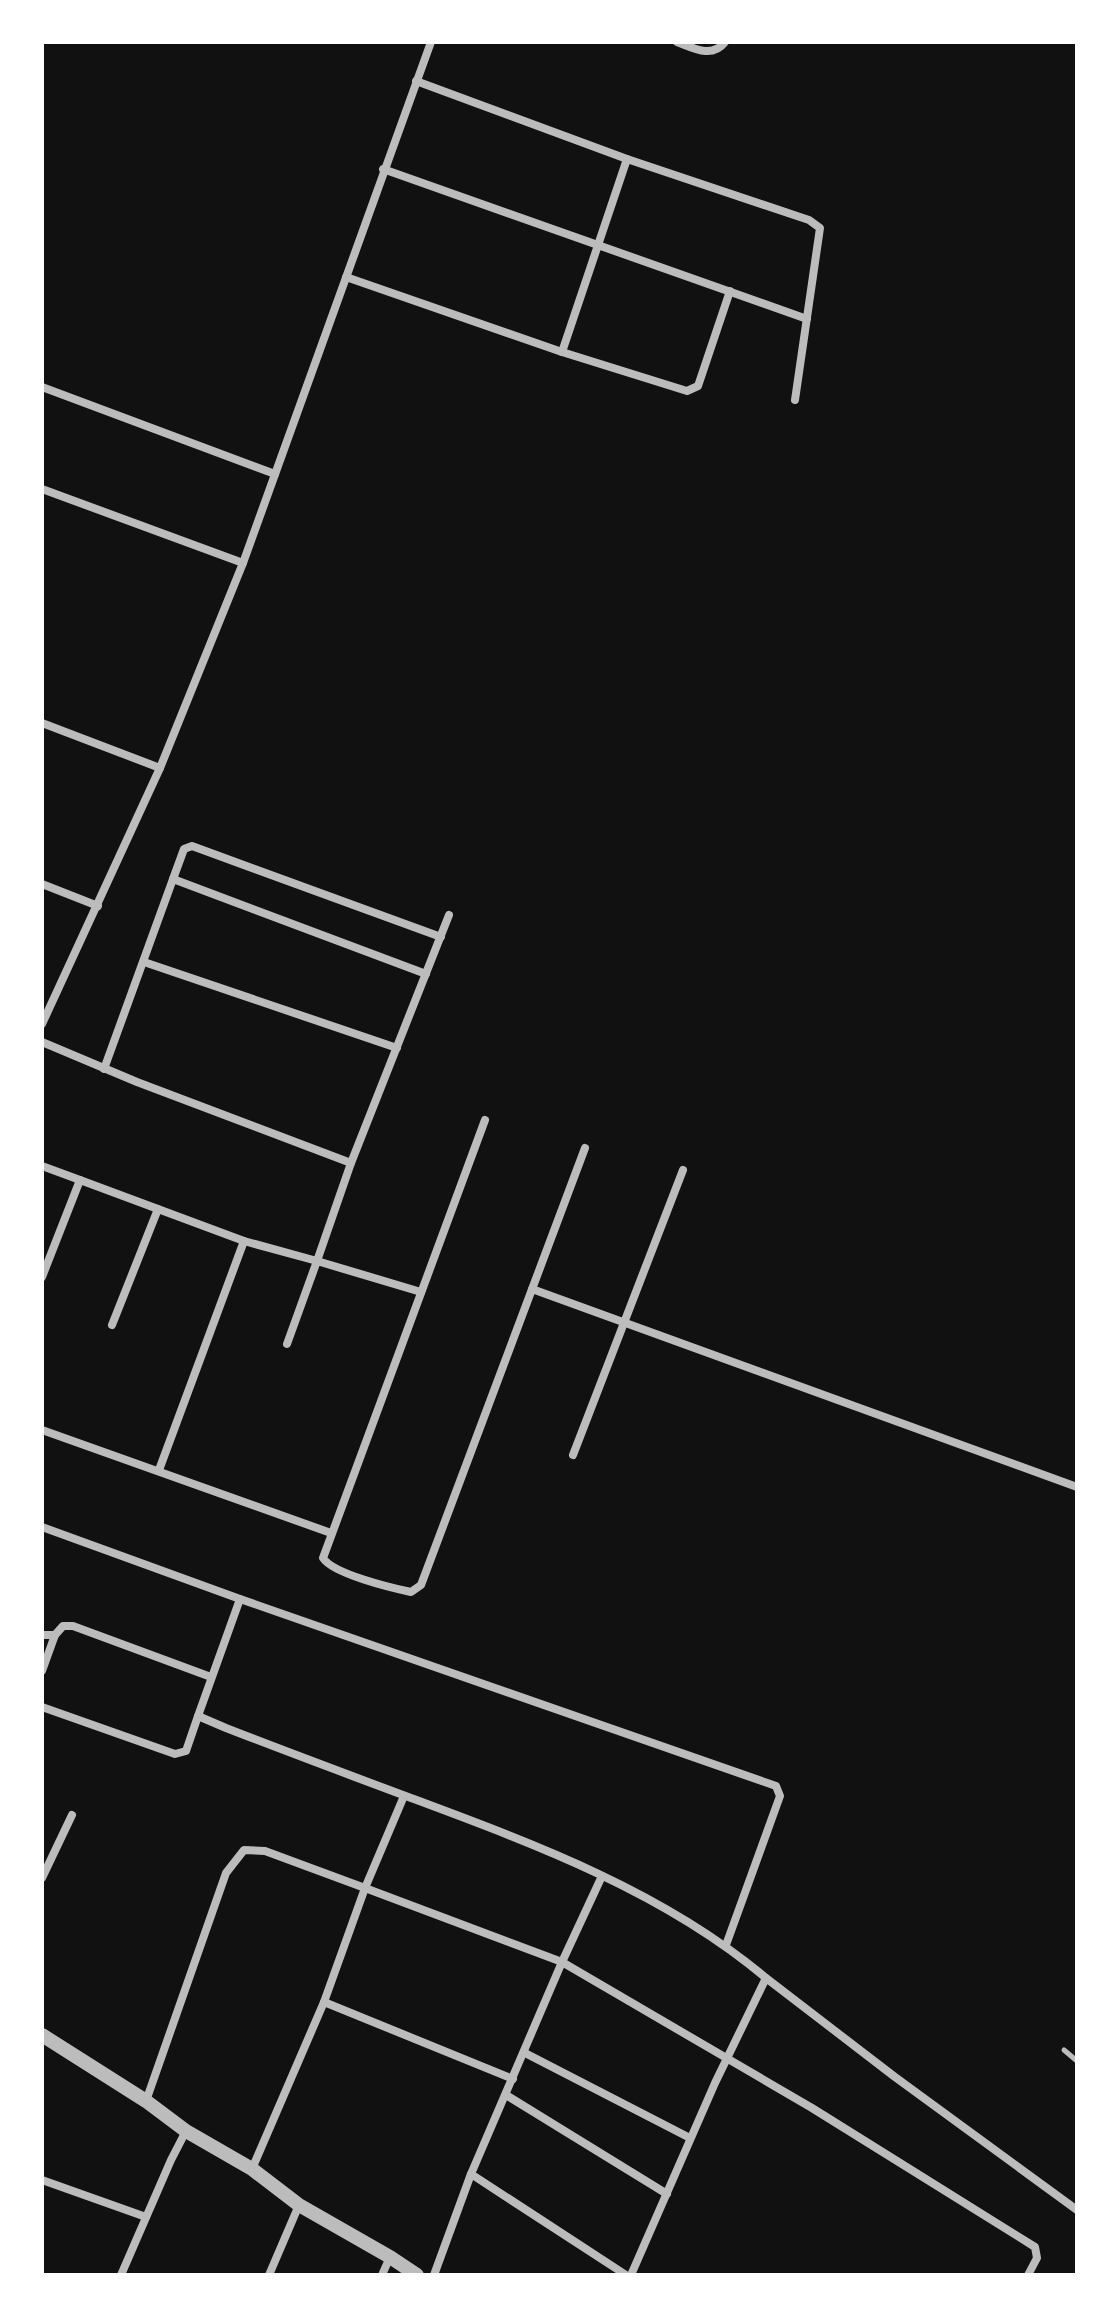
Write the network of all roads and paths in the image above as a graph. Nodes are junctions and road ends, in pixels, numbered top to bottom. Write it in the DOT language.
graph roads {
  1 [pos="431,42"];
  2 [pos="677,42"];
  3 [pos="725,42"];
  4 [pos="416,81"];
  5 [pos="627,159"];
  6 [pos="383,169"];
  7 [pos="597,245"];
  8 [pos="346,277"];
  9 [pos="730,291"];
  10 [pos="807,319"];
  11 [pos="562,352"];
  12 [pos="42,387"];
  13 [pos="795,400"];
  14 [pos="275,474"];
  15 [pos="42,489"];
  16 [pos="243,563"];
  17 [pos="42,723"];
  18 [pos="160,768"];
  19 [pos="173,879"];
  20 [pos="42,884"];
  21 [pos="98,906"];
  22 [pos="449,915"];
  23 [pos="441,937"];
  24 [pos="144,962"];
  25 [pos="426,974"];
  26 [pos="42,1024"];
  27 [pos="42,1042"];
  28 [pos="397,1048"];
  29 [pos="104,1069"];
  30 [pos="485,1120"];
  31 [pos="585,1148"];
  32 [pos="351,1163"];
  33 [pos="42,1166"];
  34 [pos="683,1170"];
  35 [pos="80,1180"];
  36 [pos="158,1209"];
  37 [pos="244,1241"];
  38 [pos="317,1261"];
  39 [pos="42,1277"];
  40 [pos="532,1289"];
  41 [pos="421,1292"];
  42 [pos="626,1321"];
  43 [pos="112,1325"];
  44 [pos="287,1344"];
  45 [pos="42,1430"];
  46 [pos="573,1455"];
  47 [pos="159,1470"];
  48 [pos="1077,1487"];
  49 [pos="42,1527"];
  50 [pos="331,1533"];
  51 [pos="240,1599"];
  52 [pos="42,1635"];
  53 [pos="55,1635"];
  54 [pos="42,1671"];
  55 [pos="211,1677"];
  56 [pos="42,1707"];
  57 [pos="198,1716"];
  58 [pos="404,1796"];
  59 [pos="72,1815"];
  60 [pos="602,1876"];
  61 [pos="42,1878"];
  62 [pos="365,1888"];
  63 [pos="726,1945"];
  64 [pos="562,1962"];
  65 [pos="766,1978"];
  66 [pos="324,2002"];
  67 [pos="42,2035"];
  68 [pos="1064,2050"];
  69 [pos="525,2053"];
  70 [pos="726,2058"];
  71 [pos="1077,2061"];
  72 [pos="513,2079"];
  73 [pos="506,2095"];
  74 [pos="146,2101"];
  75 [pos="186,2131"];
  76 [pos="690,2138"];
  77 [pos="252,2169"];
  78 [pos="471,2174"];
  79 [pos="42,2180"];
  80 [pos="667,2194"];
  81 [pos="299,2205"];
  82 [pos="1077,2210"];
  83 [pos="146,2217"];
  84 [pos="390,2257"];
  85 [pos="121,2275"];
  86 [pos="269,2275"];
  87 [pos="382,2275"];
  88 [pos="417,2275"];
  89 [pos="434,2275"];
  90 [pos="628,2275"];
  91 [pos="1028,2275"];
  1 -- 4 [label="street"];
  2 -- 3 [label="street"];
  4 -- 5 [label="street"];
  4 -- 6 [label="street"];
  5 -- 7 [label="street"];
  5 -- 10 [label="street"];
  6 -- 7 [label="street"];
  6 -- 8 [label="street"];
  7 -- 9 [label="street"];
  7 -- 11 [label="street"];
  8 -- 11 [label="street"];
  8 -- 14 [label="street"];
  9 -- 10 [label="street"];
  9 -- 11 [label="street"];
  10 -- 13 [label="street"];
  12 -- 14 [label="street"];
  14 -- 16 [label="street"];
  15 -- 16 [label="street"];
  16 -- 18 [label="street"];
  17 -- 18 [label="street"];
  18 -- 21 [label="street"];
  19 -- 23 [label="street"];
  19 -- 24 [label="street"];
  19 -- 25 [label="street"];
  20 -- 21 [label="street"];
  21 -- 26 [label="street"];
  22 -- 23 [label="street"];
  23 -- 25 [label="street"];
  24 -- 28 [label="street"];
  24 -- 29 [label="street"];
  25 -- 28 [label="street"];
  27 -- 29 [label="street"];
  28 -- 32 [label="street"];
  29 -- 32 [label="street"];
  30 -- 41 [label="street"];
  31 -- 40 [label="street"];
  32 -- 38 [label="street"];
  33 -- 35 [label="street"];
  34 -- 42 [label="street"];
  35 -- 36 [label="street"];
  35 -- 39 [label="street"];
  36 -- 37 [label="street"];
  36 -- 43 [label="street"];
  37 -- 38 [label="street"];
  37 -- 47 [label="street"];
  38 -- 41 [label="street"];
  38 -- 44 [label="street"];
  40 -- 42 [label="street"];
  40 -- 50 [label="street"];
  41 -- 50 [label="street"];
  42 -- 46 [label="street"];
  42 -- 48 [label="street"];
  45 -- 47 [label="street"];
  47 -- 50 [label="street"];
  49 -- 51 [label="street"];
  51 -- 55 [label="street"];
  51 -- 63 [label="street"];
  52 -- 53 [label="street"];
  53 -- 54 [label="street"];
  53 -- 55 [label="street"];
  55 -- 57 [label="street"];
  56 -- 57 [label="street"];
  57 -- 58 [label="street"];
  58 -- 60 [label="street"];
  58 -- 62 [label="street"];
  59 -- 61 [label="street"];
  60 -- 63 [label="street"];
  60 -- 64 [label="street"];
  62 -- 64 [label="street"];
  62 -- 66 [label="street"];
  62 -- 74 [label="street"];
  63 -- 65 [label="street"];
  64 -- 69 [label="street"];
  64 -- 70 [label="street"];
  65 -- 70 [label="street"];
  65 -- 82 [label="street"];
  66 -- 72 [label="street"];
  66 -- 77 [label="street"];
  67 -- 74 [label="street"];
  68 -- 71 [label="lane"];
  69 -- 72 [label="street"];
  69 -- 76 [label="street"];
  70 -- 76 [label="street"];
  70 -- 91 [label="street"];
  72 -- 73 [label="street"];
  73 -- 78 [label="street"];
  73 -- 80 [label="street"];
  74 -- 75 [label="street"];
  75 -- 77 [label="street"];
  75 -- 83 [label="street"];
  76 -- 80 [label="street"];
  77 -- 81 [label="street"];
  78 -- 89 [label="street"];
  78 -- 90 [label="street"];
  79 -- 83 [label="street"];
  80 -- 90 [label="street"];
  81 -- 84 [label="street"];
  81 -- 86 [label="street"];
  83 -- 85 [label="street"];
  84 -- 87 [label="street"];
  84 -- 88 [label="street"];
}
